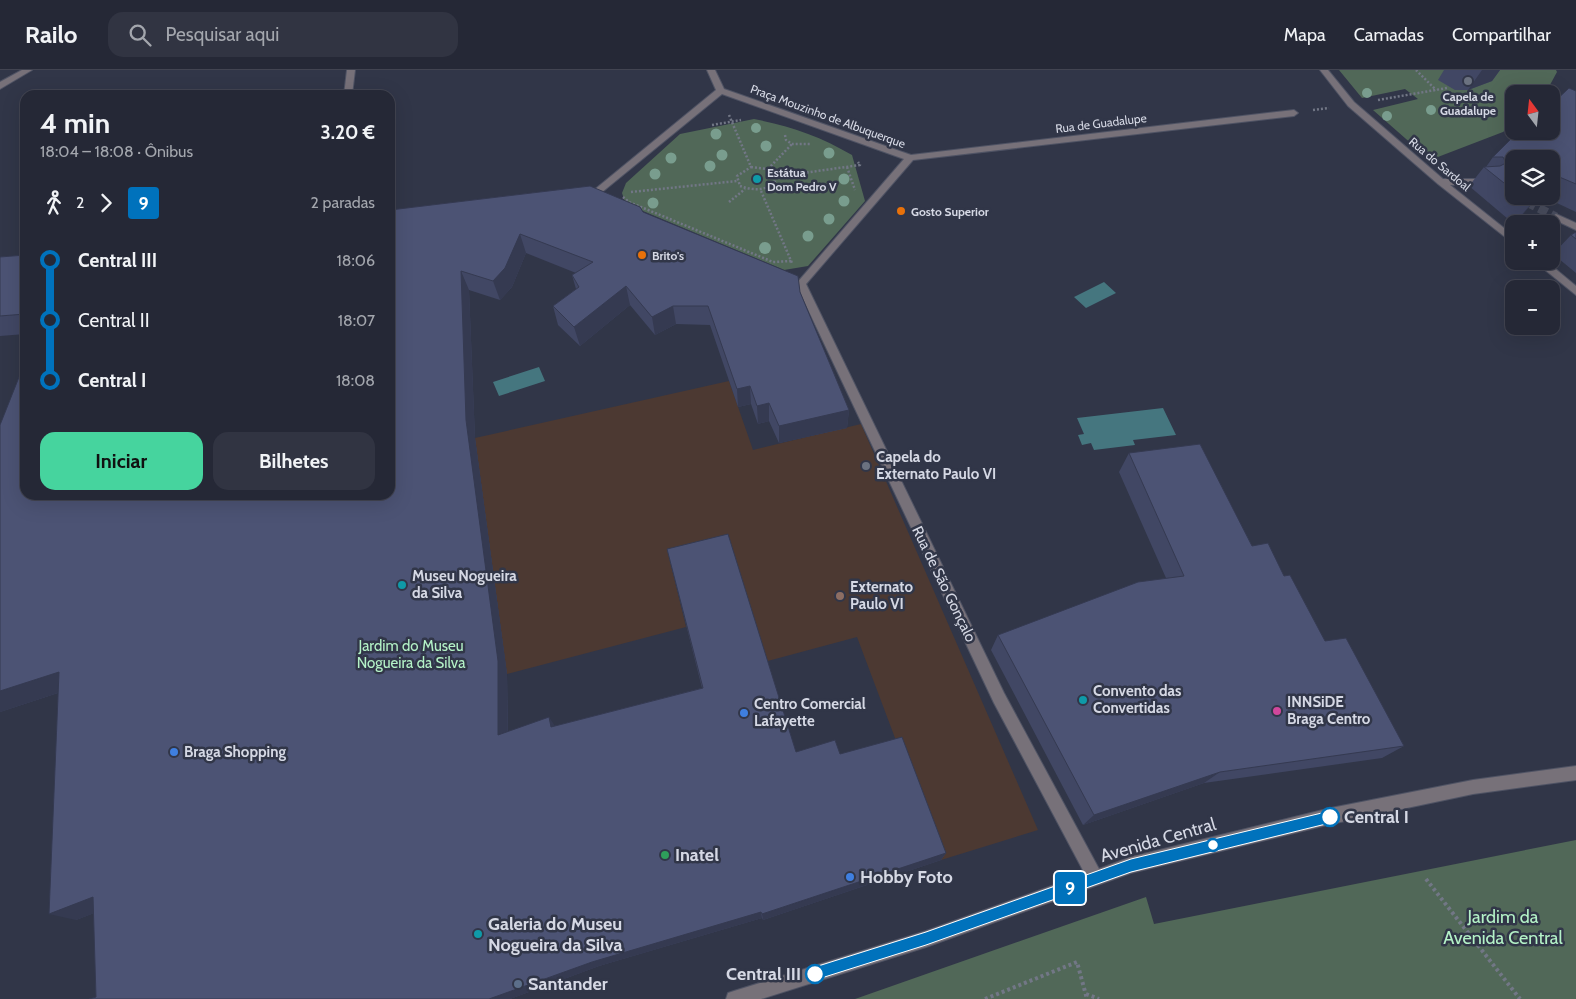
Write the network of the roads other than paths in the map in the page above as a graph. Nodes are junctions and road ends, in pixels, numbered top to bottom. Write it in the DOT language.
graph roads {
  1 [pos="28,70"];
  2 [pos="351,70"];
  3 [pos="711,70"];
  4 [pos="1324,70"];
  5 [pos="0,86"];
  6 [pos="349,90"];
  7 [pos="721,91"];
  8 [pos="1294,113"];
  9 [pos="910,158"];
  10 [pos="1485,181"];
  11 [pos="1441,182"];
  12 [pos="594,197"];
  13 [pos="1560,220"];
  14 [pos="1576,227"];
  15 [pos="1505,234"];
  16 [pos="1550,270"];
  17 [pos="797,282"];
  18 [pos="1576,292"];
  19 [pos="1576,773"];
  20 [pos="1096,878"];
  21 [pos="734,999"];
  1 -- 5 [label="street"];
  2 -- 6 [label="street"];
  3 -- 7 [label="street"];
  4 -- 11 [label="street, Rua do Sardoal"];
  7 -- 9 [label="street, Praça Mouzinho de Albuquerque"];
  7 -- 12 [label="street"];
  8 -- 9 [label="street, Rua de Guadalupe"];
  9 -- 17 [label="street, Praça Mouzinho de Albuquerque"];
  10 -- 11 [label="street"];
  11 -- 15 [label="street, Rua do Sardoal"];
  13 -- 14 [label="street"];
  16 -- 18 [label="street"];
  17 -- 20 [label="street, Rua de São Gonçalo"];
  19 -- 20 [label="street, Avenida Central"];
  20 -- 21 [label="street, Avenida Central"];
}
